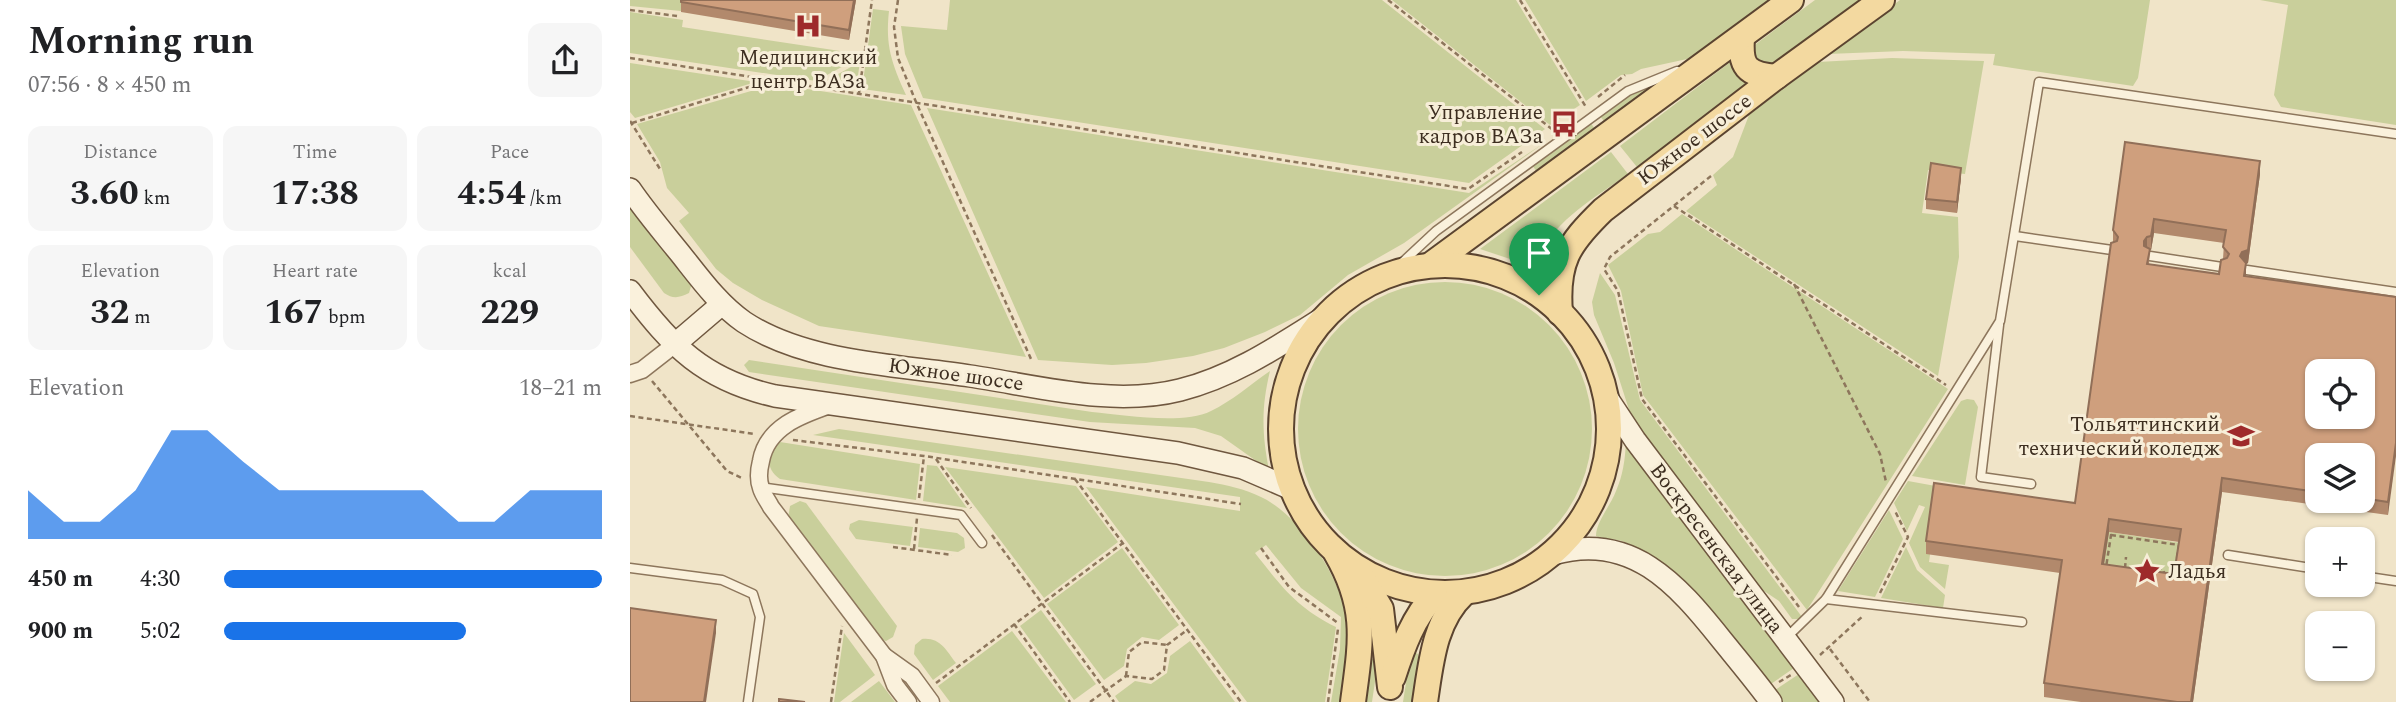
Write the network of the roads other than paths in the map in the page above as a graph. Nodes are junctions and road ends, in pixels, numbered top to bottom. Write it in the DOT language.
graph roads {
  1 [pos="1791,0"];
  2 [pos="1882,0"];
  3 [pos="1742,37"];
  4 [pos="1719,54"];
  5 [pos="1776,77"];
  6 [pos="2396,134"];
  7 [pos="630,189"];
  8 [pos="2014,236"];
  9 [pos="2112,250"];
  10 [pos="2150,256"];
  11 [pos="1433,263"];
  12 [pos="2222,267"];
  13 [pos="2247,270"];
  14 [pos="1392,272"];
  15 [pos="630,290"];
  16 [pos="2396,292"];
  17 [pos="722,304"];
  18 [pos="1331,313"];
  19 [pos="1560,313"];
  20 [pos="2000,321"];
  21 [pos="674,345"];
  22 [pos="634,374"];
  23 [pos="1604,393"];
  24 [pos="836,404"];
  25 [pos="2031,484"];
  26 [pos="760,487"];
  27 [pos="1294,490"];
  28 [pos="982,543"];
  29 [pos="1332,546"];
  30 [pos="1553,554"];
  31 [pos="2228,555"];
  32 [pos="1355,566"];
  33 [pos="2305,567"];
  34 [pos="630,568"];
  35 [pos="2375,578"];
  36 [pos="2396,581"];
  37 [pos="1464,593"];
  38 [pos="1435,594"];
  39 [pos="1826,599"];
  40 [pos="2022,622"];
  41 [pos="1785,639"];
  42 [pos="884,656"];
  43 [pos="1389,694"];
  44 [pos="1767,697"];
  45 [pos="748,702"];
  46 [pos="908,702"];
  47 [pos="931,702"];
  48 [pos="1353,702"];
  49 [pos="1425,702"];
  50 [pos="1833,702"];
  1 -- 3 [label="main road"];
  2 -- 5 [label="main road, Южное шоссе"];
  3 -- 4 [label="main road"];
  3 -- 5 [label="main road"];
  4 -- 11 [label="main road"];
  4 -- 14 [label="lane"];
  5 -- 19 [label="main road, Южное шоссе"];
  6 -- 8 [label="lane"];
  7 -- 17 [label="main road, Южное шоссе"];
  8 -- 9 [label="lane"];
  8 -- 20 [label="lane"];
  10 -- 12 [label="lane"];
  11 -- 14 [label="main road"];
  11 -- 19 [label="main road"];
  13 -- 16 [label="lane"];
  14 -- 18 [label="main road"];
  15 -- 21 [label="main road"];
  17 -- 18 [label="main road, Южное шоссе"];
  17 -- 21 [label="main road"];
  18 -- 27 [label="main road"];
  19 -- 23 [label="main road"];
  20 -- 25 [label="lane"];
  20 -- 39 [label="lane"];
  21 -- 22 [label="street"];
  21 -- 24 [label="main road"];
  23 -- 30 [label="main road"];
  23 -- 41 [label="main road, Воскресенская улица"];
  24 -- 26 [label="street"];
  24 -- 27 [label="main road"];
  26 -- 28 [label="lane"];
  26 -- 42 [label="street"];
  27 -- 29 [label="main road"];
  29 -- 32 [label="main road"];
  29 -- 48 [label="main road"];
  30 -- 37 [label="main road"];
  30 -- 44 [label="main road"];
  31 -- 33 [label="lane"];
  32 -- 38 [label="main road"];
  32 -- 43 [label="main road"];
  34 -- 45 [label="lane"];
  35 -- 36 [label="lane"];
  37 -- 38 [label="main road"];
  37 -- 49 [label="main road"];
  38 -- 43 [label="main road"];
  39 -- 40 [label="lane"];
  39 -- 41 [label="lane"];
  41 -- 50 [label="main road, Воскресенская улица"];
  42 -- 46 [label="street"];
  42 -- 47 [label="street"];
}
